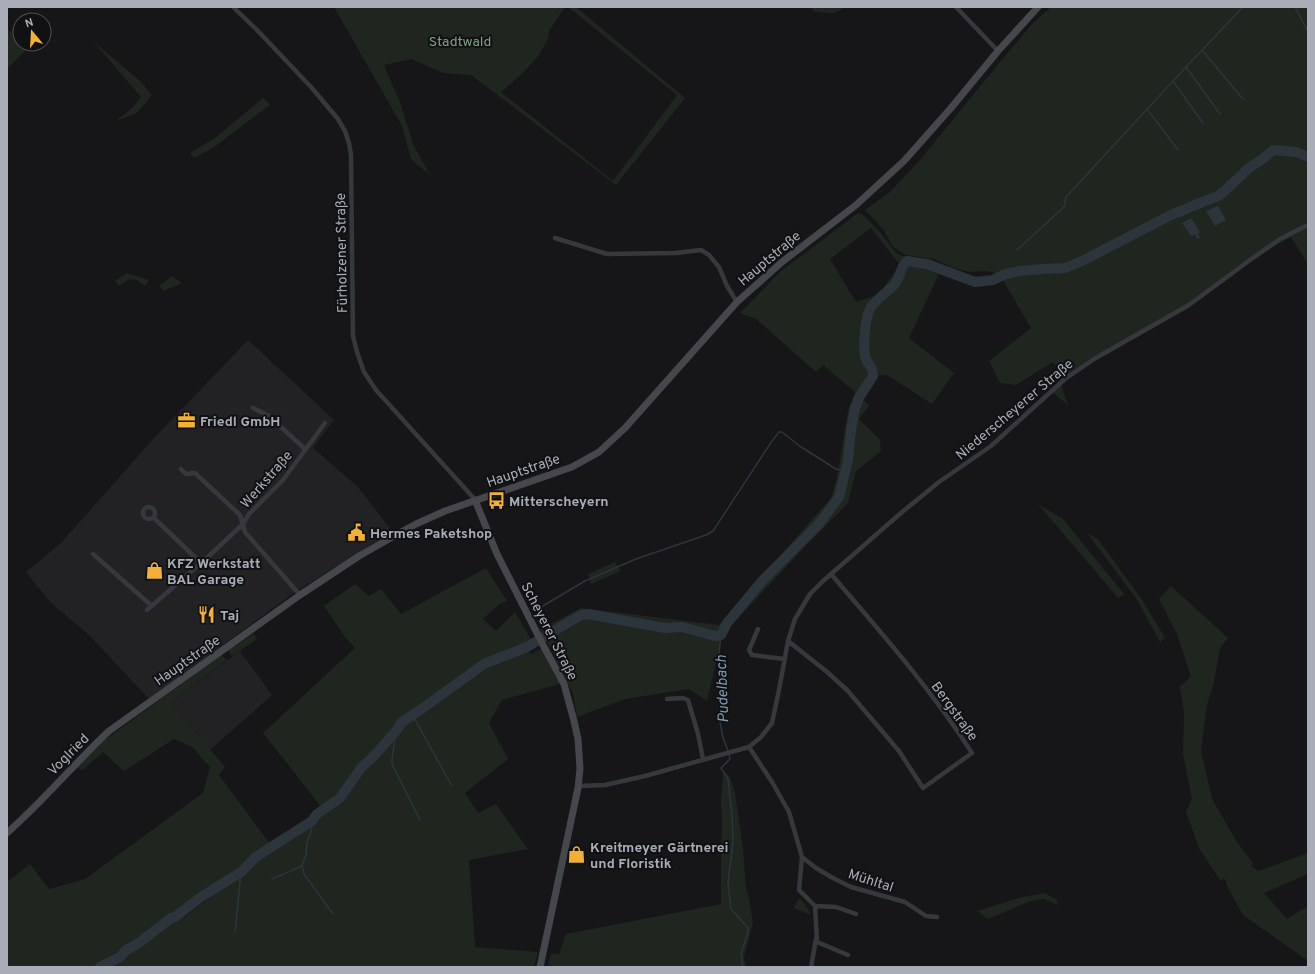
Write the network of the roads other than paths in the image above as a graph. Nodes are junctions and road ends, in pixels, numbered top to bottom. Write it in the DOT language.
graph roads {
  1 [pos="233,7"];
  2 [pos="956,7"];
  3 [pos="1038,7"];
  4 [pos="998,51"];
  5 [pos="1308,225"];
  6 [pos="555,238"];
  7 [pos="737,302"];
  8 [pos="253,408"];
  9 [pos="325,423"];
  10 [pos="306,449"];
  11 [pos="181,469"];
  12 [pos="475,500"];
  13 [pos="154,518"];
  14 [pos="243,524"];
  15 [pos="93,554"];
  16 [pos="201,563"];
  17 [pos="831,574"];
  18 [pos="300,595"];
  19 [pos="758,629"];
  20 [pos="788,641"];
  21 [pos="784,659"];
  22 [pos="667,699"];
  23 [pos="152,701"];
  24 [pos="748,747"];
  25 [pos="703,759"];
  26 [pos="579,786"];
  27 [pos="7,833"];
  28 [pos="802,857"];
  29 [pos="815,906"];
  30 [pos="856,914"];
  31 [pos="937,917"];
  32 [pos="816,939"];
  33 [pos="848,955"];
  34 [pos="540,967"];
  35 [pos="811,967"];
  1 -- 12 [label="street, Fürholzener Straße"];
  2 -- 4 [label="street"];
  3 -- 4 [label="main road, Hauptstraße"];
  4 -- 7 [label="main road, Hauptstraße"];
  5 -- 17 [label="street, Niederscheyerer Straße"];
  6 -- 7 [label="street"];
  7 -- 12 [label="main road, Hauptstraße"];
  8 -- 10 [label="street, Werkstraße"];
  9 -- 10 [label="street, Werkstraße"];
  10 -- 14 [label="street, Werkstraße"];
  11 -- 14 [label="street, Werkstraße"];
  12 -- 18 [label="main road, Hauptstraße"];
  12 -- 26 [label="main road, Scheyerer Straße"];
  13 -- 16 [label="street"];
  14 -- 16 [label="street, Werkstraße"];
  14 -- 18 [label="street, Werkstraße"];
  15 -- 16 [label="street, Werkstraße"];
  17 -- 20 [label="street, Niederscheyerer Straße"];
  17 -- 20 [label="street, Bergstraße"];
  18 -- 23 [label="main road, Hauptstraße"];
  19 -- 21 [label="street"];
  20 -- 21 [label="street, Niederscheyerer Straße"];
  21 -- 24 [label="street, Niederscheyerer Straße"];
  22 -- 25 [label="street"];
  23 -- 27 [label="main road, Voglried"];
  24 -- 25 [label="street, Niederscheyerer Straße"];
  24 -- 28 [label="street"];
  25 -- 26 [label="street, Niederscheyerer Straße"];
  26 -- 34 [label="main road, Scheyerer Straße"];
  28 -- 29 [label="street"];
  28 -- 31 [label="street, Mühltal"];
  29 -- 30 [label="street"];
  29 -- 32 [label="street"];
  32 -- 33 [label="street"];
  32 -- 35 [label="street"];
}
